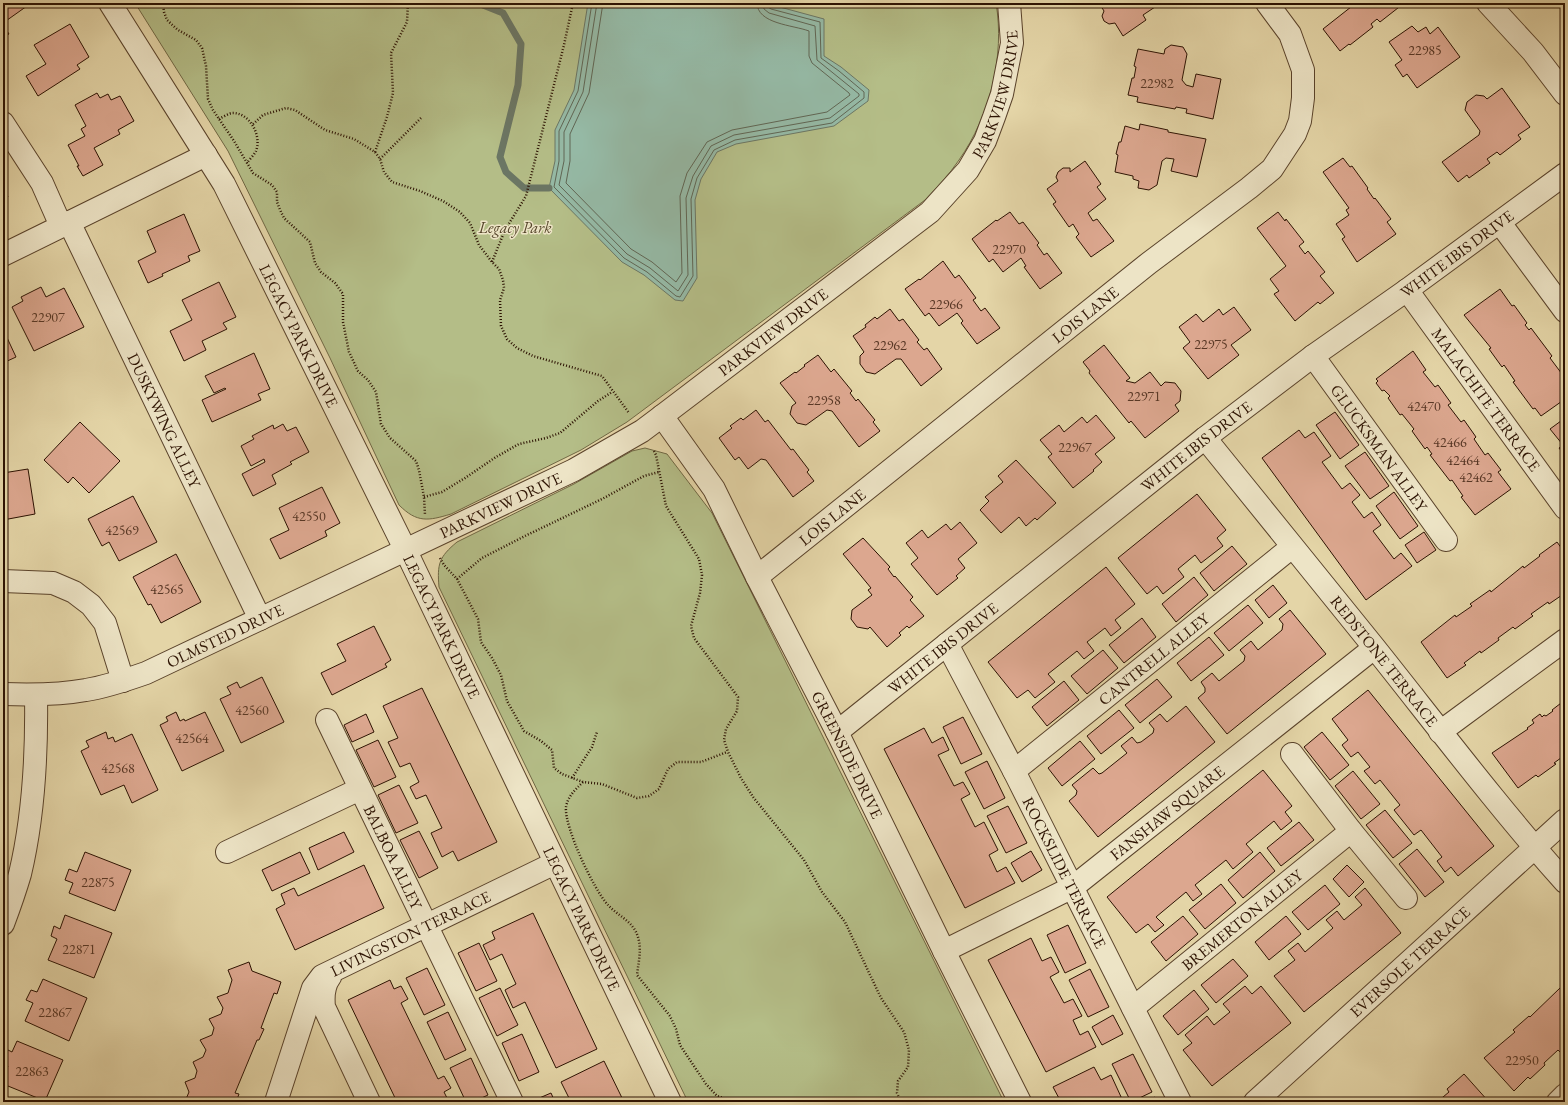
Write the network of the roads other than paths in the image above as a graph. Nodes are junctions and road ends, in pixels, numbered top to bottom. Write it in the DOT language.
graph roads {
  1 [pos="110,3"];
  2 [pos="1009,3"];
  3 [pos="1267,3"];
  4 [pos="1498,6"];
  5 [pos="1565,94"];
  6 [pos="3,123"];
  7 [pos="206,155"];
  8 [pos="1565,174"];
  9 [pos="1500,222"];
  10 [pos="65,224"];
  11 [pos="3,254"];
  12 [pos="1407,290"];
  13 [pos="1565,311"];
  14 [pos="1313,356"];
  15 [pos="662,416"];
  16 [pos="1205,438"];
  17 [pos="1565,508"];
  18 [pos="1446,540"];
  19 [pos="1292,547"];
  20 [pos="405,549"];
  21 [pos="757,577"];
  22 [pos="3,581"];
  23 [pos="260,619"];
  24 [pos="1565,640"];
  25 [pos="947,644"];
  26 [pos="1374,648"];
  27 [pos="123,681"];
  28 [pos="3,694"];
  29 [pos="36,695"];
  30 [pos="327,720"];
  31 [pos="837,732"];
  32 [pos="1440,732"];
  33 [pos="1292,754"];
  34 [pos="1014,771"];
  35 [pos="360,789"];
  36 [pos="1565,820"];
  37 [pos="1350,831"];
  38 [pos="1534,847"];
  39 [pos="227,852"];
  40 [pos="555,863"];
  41 [pos="1565,882"];
  42 [pos="1073,887"];
  43 [pos="1406,898"];
  44 [pos="3,924"];
  45 [pos="426,924"];
  46 [pos="944,951"];
  47 [pos="335,970"];
  48 [pos="1133,1008"];
  49 [pos="1565,1096"];
  50 [pos="276,1102"];
  51 [pos="369,1102"];
  52 [pos="512,1102"];
  53 [pos="670,1102"];
  54 [pos="1020,1102"];
  55 [pos="1180,1102"];
  56 [pos="1255,1102"];
  57 [pos="1558,1102"];
  1 -- 7 [label="street, LEGACY PARK DRIVE"];
  2 -- 15 [label="street, PARKVIEW DRIVE"];
  3 -- 21 [label="street, LOIS LANE"];
  4 -- 5 [label="street"];
  6 -- 10 [label="street, DUSKYWING ALLEY"];
  7 -- 10 [label="street"];
  7 -- 20 [label="street, LEGACY PARK DRIVE"];
  8 -- 9 [label="street, WHITE IBIS DRIVE"];
  9 -- 12 [label="street, WHITE IBIS DRIVE"];
  9 -- 13 [label="street"];
  10 -- 11 [label="street"];
  10 -- 23 [label="street, DUSKYWING ALLEY"];
  12 -- 14 [label="street, WHITE IBIS DRIVE"];
  12 -- 17 [label="street, MALACHITE TERRACE"];
  14 -- 16 [label="street, WHITE IBIS DRIVE"];
  14 -- 18 [label="street, GLUCKSMAN ALLEY"];
  15 -- 20 [label="street, PARKVIEW DRIVE"];
  15 -- 21 [label="street, GREENSIDE DRIVE"];
  16 -- 19 [label="street, REDSTONE TERRACE"];
  16 -- 25 [label="street, WHITE IBIS DRIVE"];
  19 -- 26 [label="street, REDSTONE TERRACE"];
  19 -- 34 [label="street, CANTRELL ALLEY"];
  20 -- 23 [label="street, OLMSTED DRIVE"];
  20 -- 40 [label="street, LEGACY PARK DRIVE"];
  21 -- 31 [label="street, GREENSIDE DRIVE"];
  22 -- 27 [label="street"];
  23 -- 27 [label="street, OLMSTED DRIVE"];
  24 -- 32 [label="street"];
  25 -- 31 [label="street, WHITE IBIS DRIVE"];
  25 -- 34 [label="street, ROCKSLIDE TERRACE"];
  26 -- 32 [label="street, REDSTONE TERRACE"];
  26 -- 42 [label="street, FANSHAW SQUARE"];
  27 -- 29 [label="street, OLMSTED DRIVE"];
  28 -- 29 [label="street, OLMSTED DRIVE"];
  29 -- 44 [label="street"];
  30 -- 35 [label="street, BALBOA ALLEY"];
  31 -- 46 [label="street, GREENSIDE DRIVE"];
  32 -- 38 [label="street, REDSTONE TERRACE"];
  33 -- 37 [label="street"];
  34 -- 42 [label="street, ROCKSLIDE TERRACE"];
  35 -- 39 [label="street, BALBOA ALLEY"];
  35 -- 45 [label="street, BALBOA ALLEY"];
  36 -- 38 [label="street, EVERSOLE TERRACE"];
  37 -- 43 [label="street"];
  37 -- 48 [label="street, BREMERTON ALLEY"];
  38 -- 41 [label="street, REDSTONE TERRACE"];
  38 -- 56 [label="street, EVERSOLE TERRACE"];
  40 -- 45 [label="street, LIVINGSTON TERRACE"];
  40 -- 53 [label="street, LEGACY PARK DRIVE"];
  42 -- 46 [label="street, FANSHAW SQUARE"];
  42 -- 48 [label="street, ROCKSLIDE TERRACE"];
  45 -- 47 [label="street, LIVINGSTON TERRACE"];
  45 -- 52 [label="street, BALBOA ALLEY"];
  46 -- 54 [label="street, GREENSIDE DRIVE"];
  47 -- 50 [label="street, LIVINGSTON TERRACE"];
  47 -- 51 [label="street"];
  48 -- 55 [label="street, ROCKSLIDE TERRACE"];
  49 -- 57 [label="street"];
}
